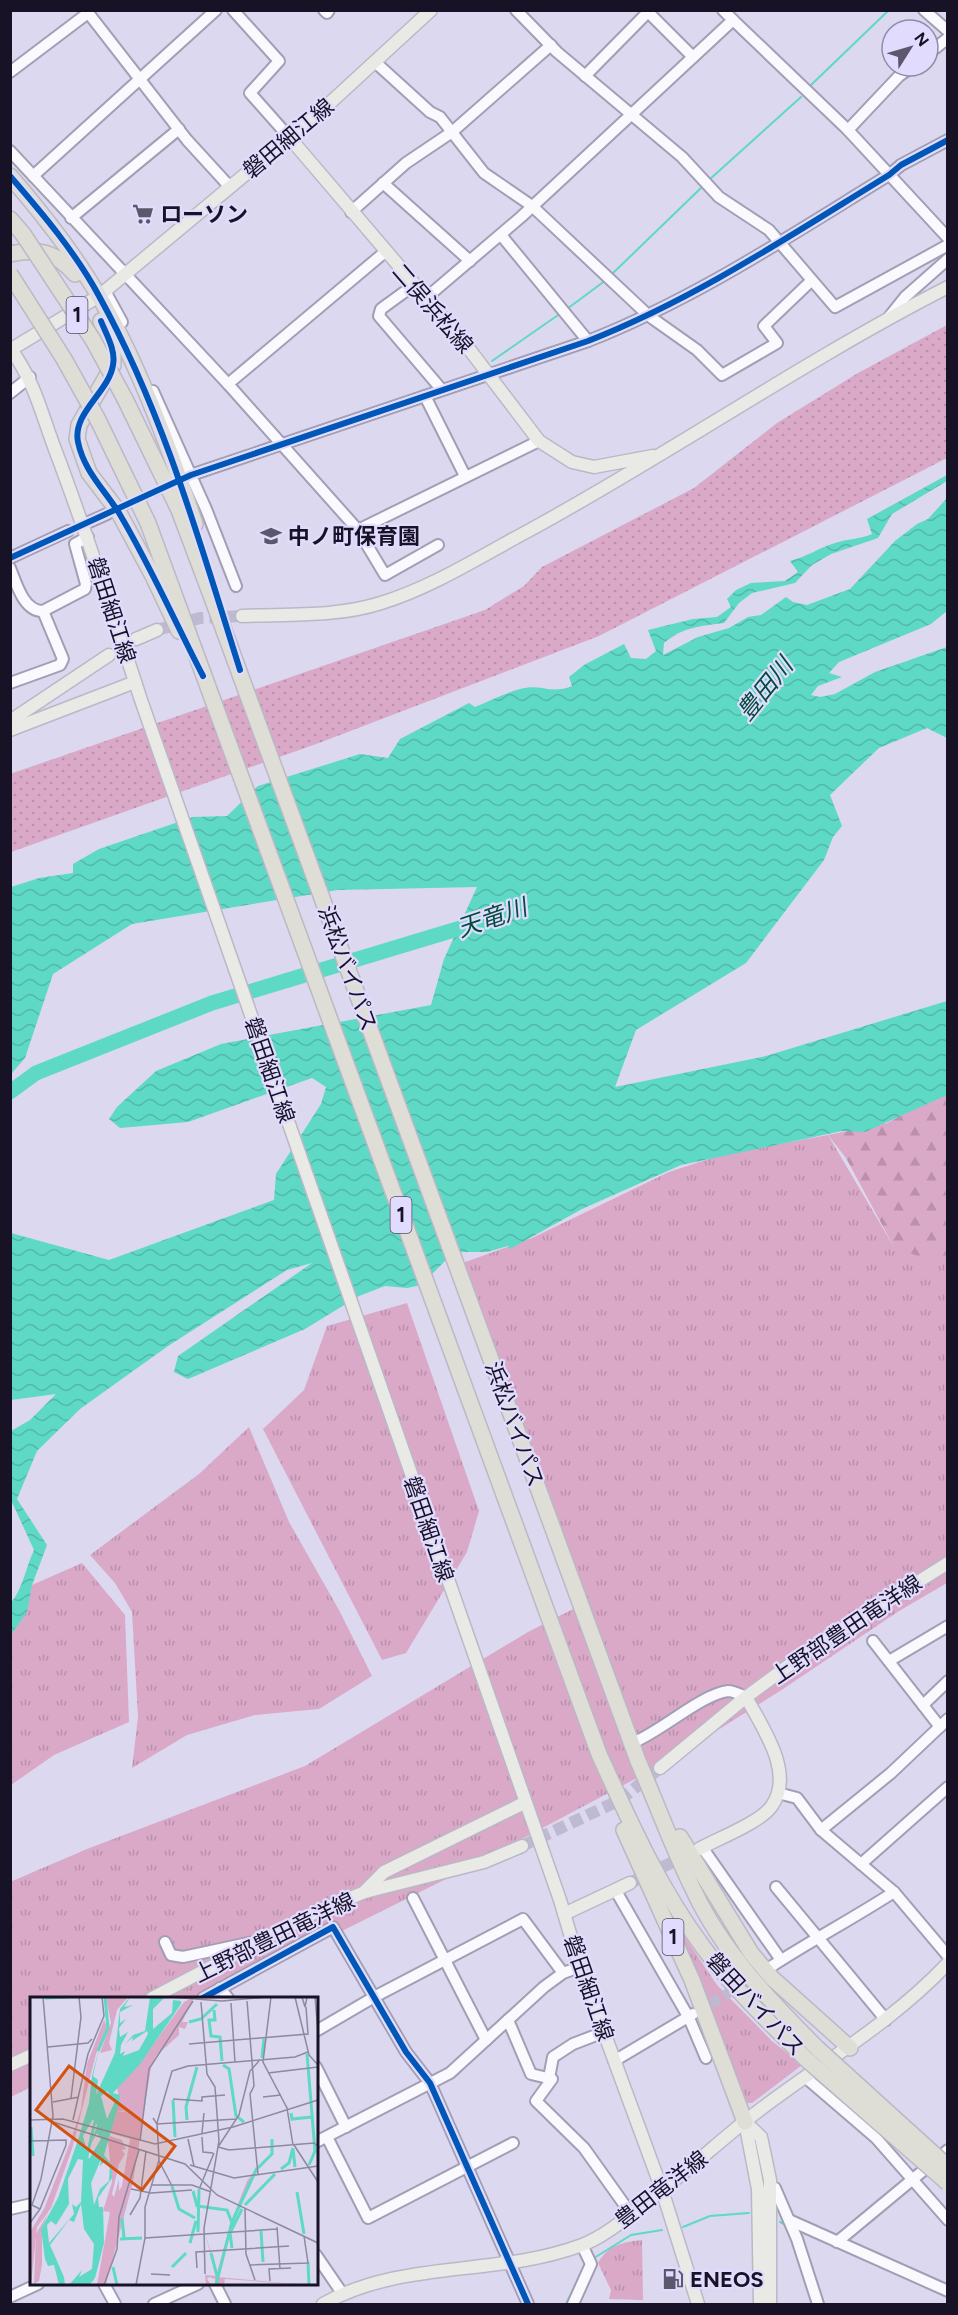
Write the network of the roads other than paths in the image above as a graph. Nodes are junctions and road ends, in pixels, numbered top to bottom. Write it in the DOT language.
graph roads {
  1 [pos="216,10"];
  2 [pos="233,10"];
  3 [pos="324,10"];
  4 [pos="329,10"];
  5 [pos="431,10"];
  6 [pos="516,10"];
  7 [pos="723,10"];
  8 [pos="924,10"];
  9 [pos="87,12"];
  10 [pos="733,20"];
  11 [pos="948,31"];
  12 [pos="551,45"];
  13 [pos="693,57"];
  14 [pos="375,62"];
  15 [pos="10,72"];
  16 [pos="585,76"];
  17 [pos="897,78"];
  18 [pos="140,79"];
  19 [pos="631,114"];
  20 [pos="179,129"];
  21 [pos="848,130"];
  22 [pos="452,132"];
  23 [pos="289,137"];
  24 [pos="948,140"];
  25 [pos="10,151"];
  26 [pos="889,175"];
  27 [pos="10,176"];
  28 [pos="33,176"];
  29 [pos="383,183"];
  30 [pos="231,187"];
  31 [pos="532,206"];
  32 [pos="351,212"];
  33 [pos="71,218"];
  34 [pos="10,219"];
  35 [pos="501,235"];
  36 [pos="948,238"];
  37 [pos="779,242"];
  38 [pos="948,245"];
  39 [pos="385,252"];
  40 [pos="10,254"];
  41 [pos="948,259"];
  42 [pos="470,261"];
  43 [pos="10,274"];
  44 [pos="126,274"];
  45 [pos="812,281"];
  46 [pos="414,285"];
  47 [pos="948,287"];
  48 [pos="99,296"];
  49 [pos="426,298"];
  50 [pos="649,316"];
  51 [pos="889,317"];
  52 [pos="588,341"];
  53 [pos="11,349"];
  54 [pos="489,374"];
  55 [pos="30,377"];
  56 [pos="228,384"];
  57 [pos="442,390"];
  58 [pos="10,393"];
  59 [pos="425,396"];
  60 [pos="539,441"];
  61 [pos="281,444"];
  62 [pos="657,455"];
  63 [pos="191,475"];
  64 [pos="465,476"];
  65 [pos="107,514"];
  66 [pos="89,522"];
  67 [pos="358,530"];
  68 [pos="68,531"];
  69 [pos="88,537"];
  70 [pos="438,545"];
  71 [pos="10,558"];
  72 [pos="10,568"];
  73 [pos="236,586"];
  74 [pos="43,610"];
  75 [pos="242,616"];
  76 [pos="158,630"];
  77 [pos="136,639"];
  78 [pos="109,655"];
  79 [pos="240,670"];
  80 [pos="203,676"];
  81 [pos="135,682"];
  82 [pos="10,683"];
  83 [pos="10,721"];
  84 [pos="10,730"];
  85 [pos="948,1563"];
  86 [pos="948,1626"];
  87 [pos="873,1641"];
  88 [pos="888,1661"];
  89 [pos="948,1681"];
  90 [pos="746,1697"];
  91 [pos="923,1705"];
  92 [pos="944,1723"];
  93 [pos="632,1743"];
  94 [pos="599,1754"];
  95 [pos="660,1768"];
  96 [pos="948,1788"];
  97 [pos="778,1793"];
  98 [pos="522,1797"];
  99 [pos="821,1830"];
  100 [pos="522,1846"];
  101 [pos="701,1848"];
  102 [pos="861,1864"];
  103 [pos="630,1883"];
  104 [pos="776,1887"];
  105 [pos="616,1891"];
  106 [pos="364,1892"];
  107 [pos="894,1892"];
  108 [pos="413,1898"];
  109 [pos="564,1914"];
  110 [pos="817,1936"];
  111 [pos="264,1940"];
  112 [pos="165,1942"];
  113 [pos="948,1956"];
  114 [pos="445,1960"];
  115 [pos="948,1963"];
  116 [pos="580,1967"];
  117 [pos="563,1973"];
  118 [pos="220,1988"];
  119 [pos="376,1996"];
  120 [pos="154,1997"];
  121 [pos="205,1997"];
  122 [pos="227,1997"];
  123 [pos="691,2016"];
  124 [pos="508,2019"];
  125 [pos="886,2020"];
  126 [pos="318,2030"];
  127 [pos="604,2032"];
  128 [pos="486,2040"];
  129 [pos="850,2048"];
  130 [pos="811,2053"];
  131 [pos="30,2056"];
  132 [pos="706,2058"];
  133 [pos="614,2061"];
  134 [pos="10,2065"];
  135 [pos="318,2071"];
  136 [pos="805,2077"];
  137 [pos="549,2078"];
  138 [pos="430,2083"];
  139 [pos="745,2122"];
  140 [pos="346,2127"];
  141 [pos="322,2139"];
  142 [pos="513,2143"];
  143 [pos="948,2150"];
  144 [pos="468,2165"];
  145 [pos="948,2167"];
  146 [pos="913,2179"];
  147 [pos="948,2183"];
  148 [pos="773,2188"];
  149 [pos="789,2188"];
  150 [pos="662,2190"];
  151 [pos="30,2204"];
  152 [pos="10,2209"];
  153 [pos="631,2214"];
  154 [pos="789,2220"];
  155 [pos="948,2220"];
  156 [pos="837,2242"];
  157 [pos="582,2245"];
  158 [pos="318,2258"];
  159 [pos="511,2264"];
  160 [pos="34,2285"];
  161 [pos="105,2285"];
  162 [pos="194,2285"];
  163 [pos="215,2285"];
  164 [pos="948,2290"];
  165 [pos="342,2294"];
  166 [pos="10,2297"];
  167 [pos="115,2304"];
  168 [pos="154,2304"];
  169 [pos="225,2304"];
  170 [pos="323,2304"];
  171 [pos="528,2304"];
  172 [pos="573,2304"];
  173 [pos="698,2304"];
  174 [pos="760,2304"];
  175 [pos="770,2304"];
  176 [pos="818,2304"];
  1 -- 18 [label="street"];
  2 -- 23 [label="street"];
  3 -- 4 [label="street"];
  5 -- 14 [label="main road, 磐田細江線"];
  6 -- 12 [label="street"];
  7 -- 10 [label="street"];
  8 -- 11 [label="street"];
  9 -- 15 [label="street"];
  9 -- 18 [label="street"];
  10 -- 13 [label="street"];
  10 -- 21 [label="street"];
  12 -- 16 [label="street"];
  12 -- 22 [label="street"];
  13 -- 16 [label="street"];
  13 -- 19 [label="street"];
  14 -- 22 [label="street"];
  14 -- 23 [label="main road, 磐田細江線"];
  16 -- 19 [label="street"];
  17 -- 21 [label="street"];
  18 -- 20 [label="street"];
  18 -- 28 [label="street"];
  19 -- 31 [label="street"];
  19 -- 37 [label="street"];
  20 -- 30 [label="street"];
  20 -- 33 [label="street"];
  21 -- 26 [label="street"];
  22 -- 29 [label="street"];
  22 -- 31 [label="street"];
  23 -- 30 [label="main road, 磐田細江線"];
  23 -- 32 [label="main road, 二俣浜松線"];
  24 -- 26 [label="street"];
  25 -- 28 [label="street"];
  26 -- 36 [label="street"];
  26 -- 37 [label="street"];
  27 -- 48 [label="highway, 1"];
  28 -- 33 [label="street"];
  29 -- 32 [label="street"];
  29 -- 42 [label="street"];
  30 -- 44 [label="main road, 磐田細江線"];
  31 -- 35 [label="street"];
  31 -- 50 [label="street"];
  32 -- 39 [label="main road, 二俣浜松線"];
  33 -- 44 [label="street"];
  34 -- 79 [label="highway, 浜松バイパス / 1, bridge"];
  35 -- 42 [label="street"];
  35 -- 52 [label="street"];
  37 -- 45 [label="street"];
  37 -- 50 [label="street"];
  38 -- 45 [label="street"];
  39 -- 46 [label="main road, 二俣浜松線"];
  39 -- 56 [label="street"];
  40 -- 48 [label="highway, 1"];
  41 -- 51 [label="street"];
  42 -- 49 [label="street"];
  43 -- 80 [label="highway, 浜松バイパス / 1, bridge"];
  44 -- 48 [label="main road, 磐田細江線"];
  44 -- 56 [label="street"];
  45 -- 50 [label="street"];
  46 -- 49 [label="main road, 二俣浜松線"];
  46 -- 57 [label="street"];
  47 -- 51 [label="main road, 二俣浜松線"];
  48 -- 53 [label="main road, 磐田細江線"];
  48 -- 63 [label="street"];
  48 -- 79 [label="highway, 1"];
  48 -- 80 [label="highway, 1"];
  49 -- 54 [label="main road, 二俣浜松線"];
  50 -- 52 [label="street"];
  51 -- 62 [label="main road, 二俣浜松線"];
  52 -- 54 [label="street"];
  53 -- 55 [label="main road, 磐田細江線"];
  54 -- 57 [label="street"];
  54 -- 60 [label="main road, 二俣浜松線"];
  55 -- 58 [label="street"];
  55 -- 69 [label="main road, 磐田細江線"];
  56 -- 61 [label="street"];
  57 -- 59 [label="street"];
  59 -- 61 [label="street"];
  59 -- 64 [label="street"];
  60 -- 62 [label="main road, 二俣浜松線"];
  60 -- 64 [label="street"];
  61 -- 63 [label="street"];
  61 -- 67 [label="street"];
  62 -- 75 [label="main road, 二俣浜松線"];
  63 -- 73 [label="street"];
  64 -- 67 [label="street"];
  65 -- 66 [label="street"];
  67 -- 70 [label="street"];
  68 -- 71 [label="street"];
  69 -- 74 [label="street"];
  69 -- 81 [label="main road, 磐田細江線"];
  72 -- 74 [label="street"];
  74 -- 82 [label="street"];
  76 -- 77 [label="main road"];
  78 -- 83 [label="main road"];
  79 -- 93 [label="highway, 浜松バイパス / 1"];
  80 -- 94 [label="highway, 浜松バイパス / 1"];
  81 -- 84 [label="main road"];
  81 -- 98 [label="main road, 磐田細江線"];
  85 -- 90 [label="main road, 上野部豊田竜洋線"];
  86 -- 88 [label="street"];
  87 -- 88 [label="street"];
  88 -- 91 [label="street"];
  89 -- 91 [label="street"];
  90 -- 93 [label="street"];
  90 -- 95 [label="main road, 上野部豊田竜洋線"];
  90 -- 97 [label="main road, 上野部豊田竜洋線"];
  91 -- 92 [label="street"];
  92 -- 99 [label="street"];
  93 -- 129 [label="highway, 1"];
  93 -- 130 [label="highway, 磐田バイパス / 1"];
  94 -- 130 [label="highway, 磐田バイパス / 1"];
  94 -- 139 [label="highway, 1"];
  96 -- 102 [label="street"];
  97 -- 99 [label="street"];
  97 -- 101 [label="main road"];
  98 -- 106 [label="main road, 上野部豊田竜洋線"];
  98 -- 109 [label="main road, 磐田細江線"];
  99 -- 102 [label="street"];
  100 -- 106 [label="main road, 上野部豊田竜洋線"];
  101 -- 110 [label="street"];
  102 -- 107 [label="street"];
  103 -- 105 [label="main road"];
  104 -- 110 [label="street"];
  105 -- 109 [label="main road"];
  105 -- 123 [label="street"];
  106 -- 111 [label="main road, 上野部豊田竜洋線"];
  107 -- 110 [label="street"];
  107 -- 113 [label="street"];
  108 -- 114 [label="street"];
  109 -- 116 [label="main road, 磐田細江線"];
  110 -- 125 [label="street"];
  111 -- 112 [label="street"];
  111 -- 120 [label="main road, 上野部豊田竜洋線"];
  114 -- 117 [label="street"];
  114 -- 119 [label="street"];
  114 -- 128 [label="street"];
  115 -- 125 [label="main road, 豊田竜洋線"];
  116 -- 117 [label="street"];
  116 -- 127 [label="main road, 磐田細江線"];
  117 -- 124 [label="street"];
  118 -- 119 [label="street"];
  118 -- 121 [label="street"];
  118 -- 122 [label="street"];
  119 -- 126 [label="street"];
  119 -- 138 [label="street"];
  123 -- 132 [label="street"];
  123 -- 133 [label="street"];
  124 -- 128 [label="street"];
  124 -- 137 [label="street"];
  125 -- 129 [label="main road, 豊田竜洋線"];
  127 -- 133 [label="main road, 磐田細江線"];
  127 -- 137 [label="street"];
  128 -- 138 [label="street"];
  129 -- 136 [label="main road, 豊田竜洋線"];
  130 -- 145 [label="highway, 磐田バイパス / 1, bridge"];
  130 -- 147 [label="highway, 磐田バイパス / 1, bridge"];
  131 -- 134 [label="main road"];
  133 -- 150 [label="main road, 磐田細江線"];
  135 -- 140 [label="street"];
  136 -- 139 [label="main road, 豊田竜洋線"];
  136 -- 146 [label="street"];
  137 -- 153 [label="street"];
  138 -- 140 [label="street"];
  138 -- 144 [label="street"];
  139 -- 148 [label="main road"];
  139 -- 150 [label="main road, 豊田竜洋線"];
  139 -- 174 [label="main road"];
  140 -- 141 [label="street"];
  141 -- 144 [label="street"];
  142 -- 144 [label="street"];
  143 -- 146 [label="street"];
  144 -- 159 [label="street"];
  146 -- 155 [label="street"];
  146 -- 156 [label="street"];
  148 -- 149 [label="street"];
  148 -- 154 [label="street"];
  148 -- 175 [label="main road"];
  150 -- 153 [label="main road, 豊田竜洋線"];
  150 -- 173 [label="main road, 磐田細江線"];
  151 -- 152 [label="street"];
  153 -- 157 [label="main road, 豊田竜洋線"];
  154 -- 156 [label="street"];
  154 -- 176 [label="street"];
  156 -- 164 [label="street"];
  157 -- 159 [label="main road, 豊田竜洋線"];
  157 -- 172 [label="street"];
  158 -- 165 [label="street"];
  159 -- 165 [label="main road, 豊田竜洋線"];
  159 -- 171 [label="street"];
  160 -- 166 [label="street"];
  161 -- 167 [label="street"];
  162 -- 168 [label="street"];
  163 -- 169 [label="street"];
  165 -- 170 [label="main road, 豊田竜洋線"];
}
